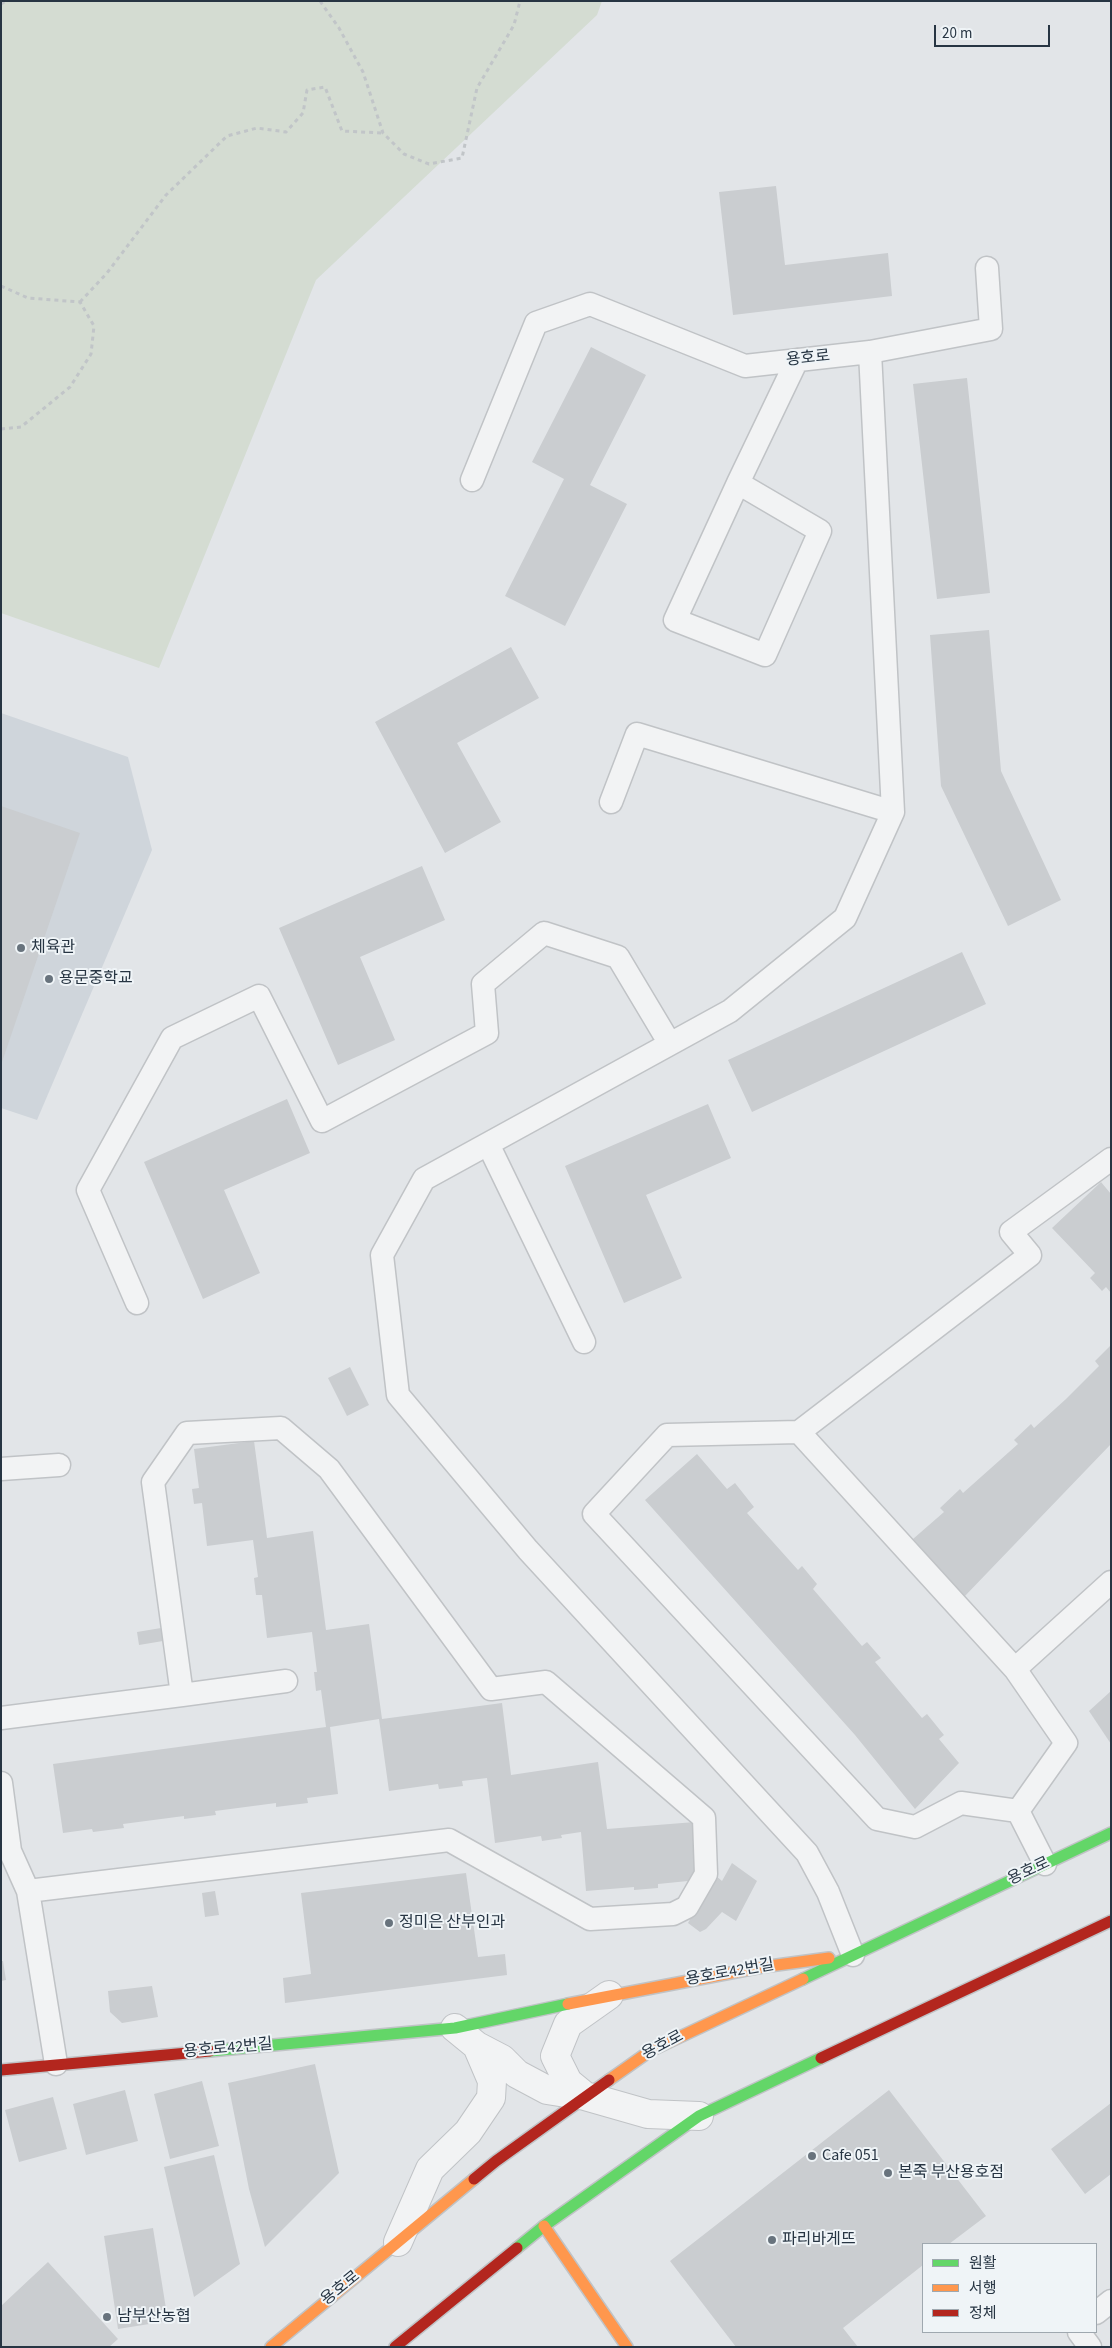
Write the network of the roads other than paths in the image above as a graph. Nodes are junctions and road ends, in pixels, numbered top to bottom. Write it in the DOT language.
graph roads {
  1 [pos="987,268"];
  2 [pos="870,352"];
  3 [pos="797,360"];
  4 [pos="472,480"];
  5 [pos="738,483"];
  6 [pos="610,802"];
  7 [pos="893,812"];
  8 [pos="670,1044"];
  9 [pos="488,1144"];
  10 [pos="1111,1159"];
  11 [pos="138,1304"];
  12 [pos="584,1342"];
  13 [pos="799,1432"];
  14 [pos="59,1465"];
  15 [pos="1,1469"];
  16 [pos="1111,1582"];
  17 [pos="1015,1668"];
  18 [pos="286,1681"];
  19 [pos="182,1695"];
  20 [pos="1,1718"];
  21 [pos="1,1783"];
  22 [pos="1018,1811"];
  23 [pos="1111,1833"];
  24 [pos="1045,1864"];
  25 [pos="28,1891"];
  26 [pos="1111,1921"];
  27 [pos="853,1955"];
  28 [pos="609,1995"];
  29 [pos="456,2028"];
  30 [pos="477,2046"];
  31 [pos="56,2064"];
  32 [pos="1,2070"];
  33 [pos="585,2096"];
  34 [pos="698,2116"];
  35 [pos="544,2226"];
  36 [pos="398,2242"];
  37 [pos="1111,2301"];
  38 [pos="1097,2311"];
  39 [pos="1080,2333"];
  40 [pos="271,2347"];
  41 [pos="395,2347"];
  42 [pos="627,2347"];
  43 [pos="1090,2347"];
  1 -- 2 [label="lane, 용호로"];
  2 -- 3 [label="lane, 용호로"];
  2 -- 7 [label="lane"];
  3 -- 4 [label="lane, 용호로"];
  3 -- 5 [label="lane"];
  5 -- 5 [label="lane"];
  6 -- 7 [label="lane"];
  7 -- 8 [label="lane"];
  8 -- 9 [label="lane"];
  8 -- 11 [label="lane"];
  9 -- 12 [label="lane"];
  9 -- 27 [label="lane"];
  10 -- 13 [label="lane"];
  13 -- 17 [label="lane"];
  13 -- 22 [label="lane"];
  14 -- 15 [label="lane"];
  16 -- 17 [label="lane"];
  17 -- 22 [label="lane"];
  18 -- 19 [label="lane"];
  19 -- 20 [label="lane"];
  19 -- 25 [label="lane"];
  21 -- 25 [label="lane"];
  22 -- 24 [label="lane"];
  23 -- 24 [label="main road, 용호로"];
  24 -- 27 [label="main road, 용호로"];
  25 -- 31 [label="lane"];
  26 -- 34 [label="main road"];
  27 -- 28 [label="main road, 용호로42번길"];
  27 -- 33 [label="main road, 용호로"];
  28 -- 29 [label="main road, 용호로42번길"];
  28 -- 33 [label="street, 용호로42번길"];
  29 -- 30 [label="street, 용호로42번길"];
  29 -- 31 [label="main road, 용호로42번길"];
  30 -- 33 [label="street, 용호로42번길"];
  30 -- 36 [label="street, 용호로42번길"];
  31 -- 32 [label="main road, 용호로42번길"];
  33 -- 34 [label="street, 용호로42번길"];
  33 -- 36 [label="main road, 용호로"];
  34 -- 35 [label="main road"];
  35 -- 41 [label="main road"];
  35 -- 42 [label="main road"];
  36 -- 40 [label="main road, 용호로"];
  37 -- 38 [label="lane"];
  39 -- 43 [label="lane"];
}
